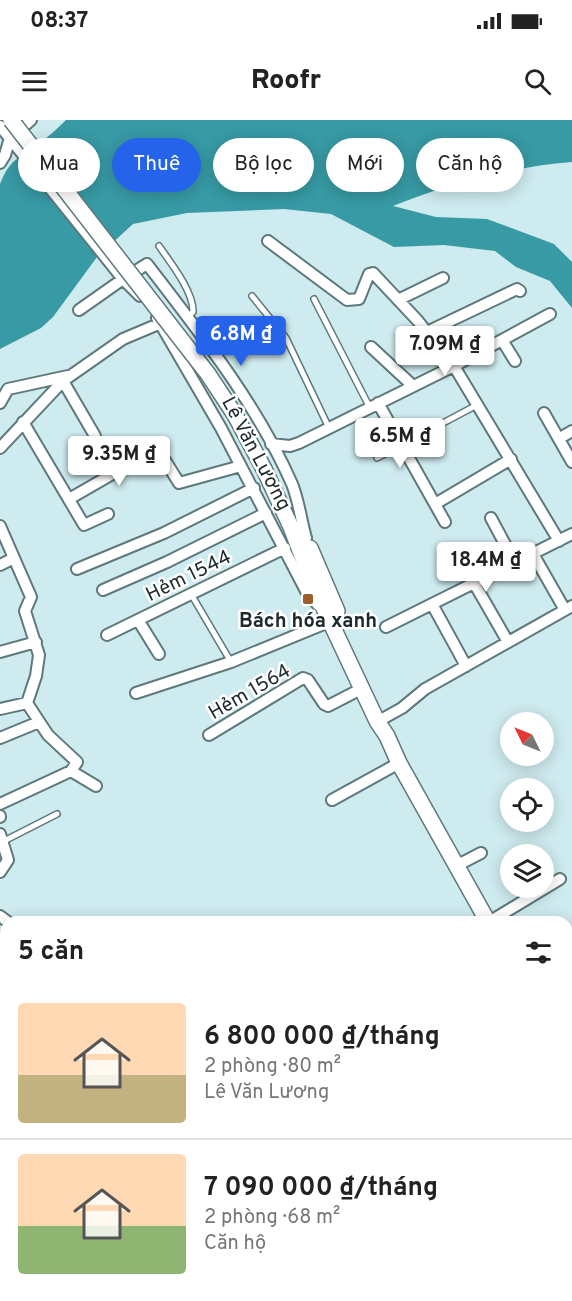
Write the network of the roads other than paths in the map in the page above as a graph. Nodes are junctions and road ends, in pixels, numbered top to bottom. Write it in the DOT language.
graph roads {
  1 [pos="11,120"];
  2 [pos="21,120"];
  3 [pos="31,120"];
  4 [pos="0,126"];
  5 [pos="13,142"];
  6 [pos="0,163"];
  7 [pos="268,241"];
  8 [pos="159,246"];
  9 [pos="443,278"];
  10 [pos="123,279"];
  11 [pos="520,291"];
  12 [pos="252,296"];
  13 [pos="315,299"];
  14 [pos="398,300"];
  15 [pos="79,310"];
  16 [pos="550,314"];
  17 [pos="188,317"];
  18 [pos="161,323"];
  19 [pos="427,332"];
  20 [pos="502,340"];
  21 [pos="371,347"];
  22 [pos="515,361"];
  23 [pos="454,366"];
  24 [pos="67,378"];
  25 [pos="413,386"];
  26 [pos="0,403"];
  27 [pos="477,405"];
  28 [pos="374,406"];
  29 [pos="544,413"];
  30 [pos="23,422"];
  31 [pos="329,428"];
  32 [pos="572,431"];
  33 [pos="95,436"];
  34 [pos="560,438"];
  35 [pos="271,444"];
  36 [pos="402,445"];
  37 [pos="0,448"];
  38 [pos="377,458"];
  39 [pos="511,459"];
  40 [pos="572,462"];
  41 [pos="241,466"];
  42 [pos="268,466"];
  43 [pos="254,488"];
  44 [pos="69,499"];
  45 [pos="435,504"];
  46 [pos="266,513"];
  47 [pos="108,514"];
  48 [pos="491,519"];
  49 [pos="445,522"];
  50 [pos="0,526"];
  51 [pos="572,534"];
  52 [pos="306,538"];
  53 [pos="559,541"];
  54 [pos="285,548"];
  55 [pos="533,554"];
  56 [pos="14,558"];
  57 [pos="515,563"];
  58 [pos="0,565"];
  59 [pos="77,569"];
  60 [pos="474,583"];
  61 [pos="103,590"];
  62 [pos="191,594"];
  63 [pos="432,604"];
  64 [pos="568,608"];
  65 [pos="138,620"];
  66 [pos="331,621"];
  67 [pos="386,627"];
  68 [pos="107,635"];
  69 [pos="36,642"];
  70 [pos="508,642"];
  71 [pos="0,652"];
  72 [pos="159,654"];
  73 [pos="231,662"];
  74 [pos="466,666"];
  75 [pos="361,689"];
  76 [pos="136,693"];
  77 [pos="27,703"];
  78 [pos="0,709"];
  79 [pos="384,718"];
  80 [pos="39,722"];
  81 [pos="209,735"];
  82 [pos="387,736"];
  83 [pos="0,738"];
  84 [pos="399,763"];
  85 [pos="71,771"];
  86 [pos="96,786"];
  87 [pos="332,800"];
  88 [pos="0,804"];
  89 [pos="57,814"];
  90 [pos="1,838"];
  91 [pos="480,854"];
  92 [pos="458,865"];
  93 [pos="0,872"];
  94 [pos="560,879"];
  95 [pos="486,916"];
  96 [pos="500,916"];
  1 -- 42 [label="main road, bridge"];
  2 -- 42 [label="main road"];
  3 -- 5 [label="street"];
  4 -- 5 [label="street"];
  5 -- 6 [label="street"];
  5 -- 10 [label="street, Lê Văn Lương"];
  7 -- 14 [label="street"];
  8 -- 17 [label="lane"];
  9 -- 14 [label="street"];
  10 -- 15 [label="street"];
  10 -- 17 [label="street, Lê Văn Lương"];
  10 -- 18 [label="street, Lê Văn Lương"];
  11 -- 19 [label="street"];
  12 -- 31 [label="lane"];
  13 -- 28 [label="lane"];
  14 -- 19 [label="street"];
  16 -- 20 [label="street"];
  17 -- 35 [label="street, Lê Văn Lương"];
  18 -- 24 [label="street"];
  18 -- 41 [label="street, Lê Văn Lương"];
  19 -- 23 [label="street"];
  20 -- 22 [label="street"];
  20 -- 23 [label="street"];
  21 -- 25 [label="street"];
  23 -- 25 [label="street"];
  23 -- 27 [label="street"];
  24 -- 26 [label="street"];
  24 -- 30 [label="street"];
  24 -- 33 [label="street"];
  25 -- 28 [label="street"];
  27 -- 36 [label="lane"];
  27 -- 39 [label="street"];
  28 -- 31 [label="street"];
  28 -- 36 [label="street"];
  29 -- 34 [label="street"];
  30 -- 37 [label="street"];
  30 -- 44 [label="street"];
  31 -- 35 [label="street"];
  32 -- 34 [label="street"];
  34 -- 40 [label="street"];
  35 -- 52 [label="street, Lê Văn Lương"];
  36 -- 38 [label="lane"];
  36 -- 45 [label="street"];
  39 -- 45 [label="street"];
  39 -- 53 [label="street"];
  41 -- 43 [label="street, Lê Văn Lương"];
  41 -- 44 [label="street"];
  42 -- 52 [label="main road, Lê Văn Lương"];
  42 -- 66 [label="main road, Lê Văn Lương"];
  43 -- 46 [label="street, Lê Văn Lương"];
  43 -- 59 [label="street"];
  44 -- 47 [label="street"];
  45 -- 49 [label="street"];
  46 -- 54 [label="street, Lê Văn Lương"];
  46 -- 61 [label="street"];
  48 -- 57 [label="street"];
  50 -- 56 [label="street"];
  51 -- 53 [label="street"];
  52 -- 79 [label="main road, Lê Văn Lương"];
  53 -- 55 [label="street"];
  54 -- 62 [label="street, Hẻm 1544"];
  54 -- 66 [label="street, Lê Văn Lương"];
  55 -- 57 [label="street"];
  55 -- 64 [label="street"];
  56 -- 58 [label="street"];
  56 -- 69 [label="street"];
  57 -- 60 [label="street"];
  60 -- 63 [label="street"];
  60 -- 70 [label="street"];
  62 -- 65 [label="street, Hẻm 1544"];
  62 -- 73 [label="lane"];
  63 -- 67 [label="street"];
  63 -- 74 [label="street"];
  64 -- 70 [label="street"];
  65 -- 68 [label="street, Hẻm 1544"];
  65 -- 72 [label="street"];
  66 -- 73 [label="street"];
  66 -- 75 [label="main road, Lê Văn Lương"];
  69 -- 71 [label="street"];
  69 -- 77 [label="street"];
  70 -- 74 [label="street"];
  73 -- 76 [label="street"];
  74 -- 79 [label="street"];
  75 -- 81 [label="street, Hẻm 1564"];
  75 -- 82 [label="main road, Lê Văn Lương"];
  77 -- 78 [label="street"];
  77 -- 80 [label="street"];
  79 -- 82 [label="main road, Lê Văn Lương"];
  80 -- 83 [label="street"];
  80 -- 85 [label="street"];
  82 -- 84 [label="main road, Lê Văn Lương"];
  84 -- 87 [label="street"];
  84 -- 92 [label="main road, Lê Văn Lương"];
  85 -- 86 [label="street"];
  85 -- 88 [label="street"];
  89 -- 90 [label="lane"];
  90 -- 93 [label="street"];
  91 -- 92 [label="street"];
  92 -- 95 [label="main road, Lê Văn Lương"];
  94 -- 96 [label="street"];
}
